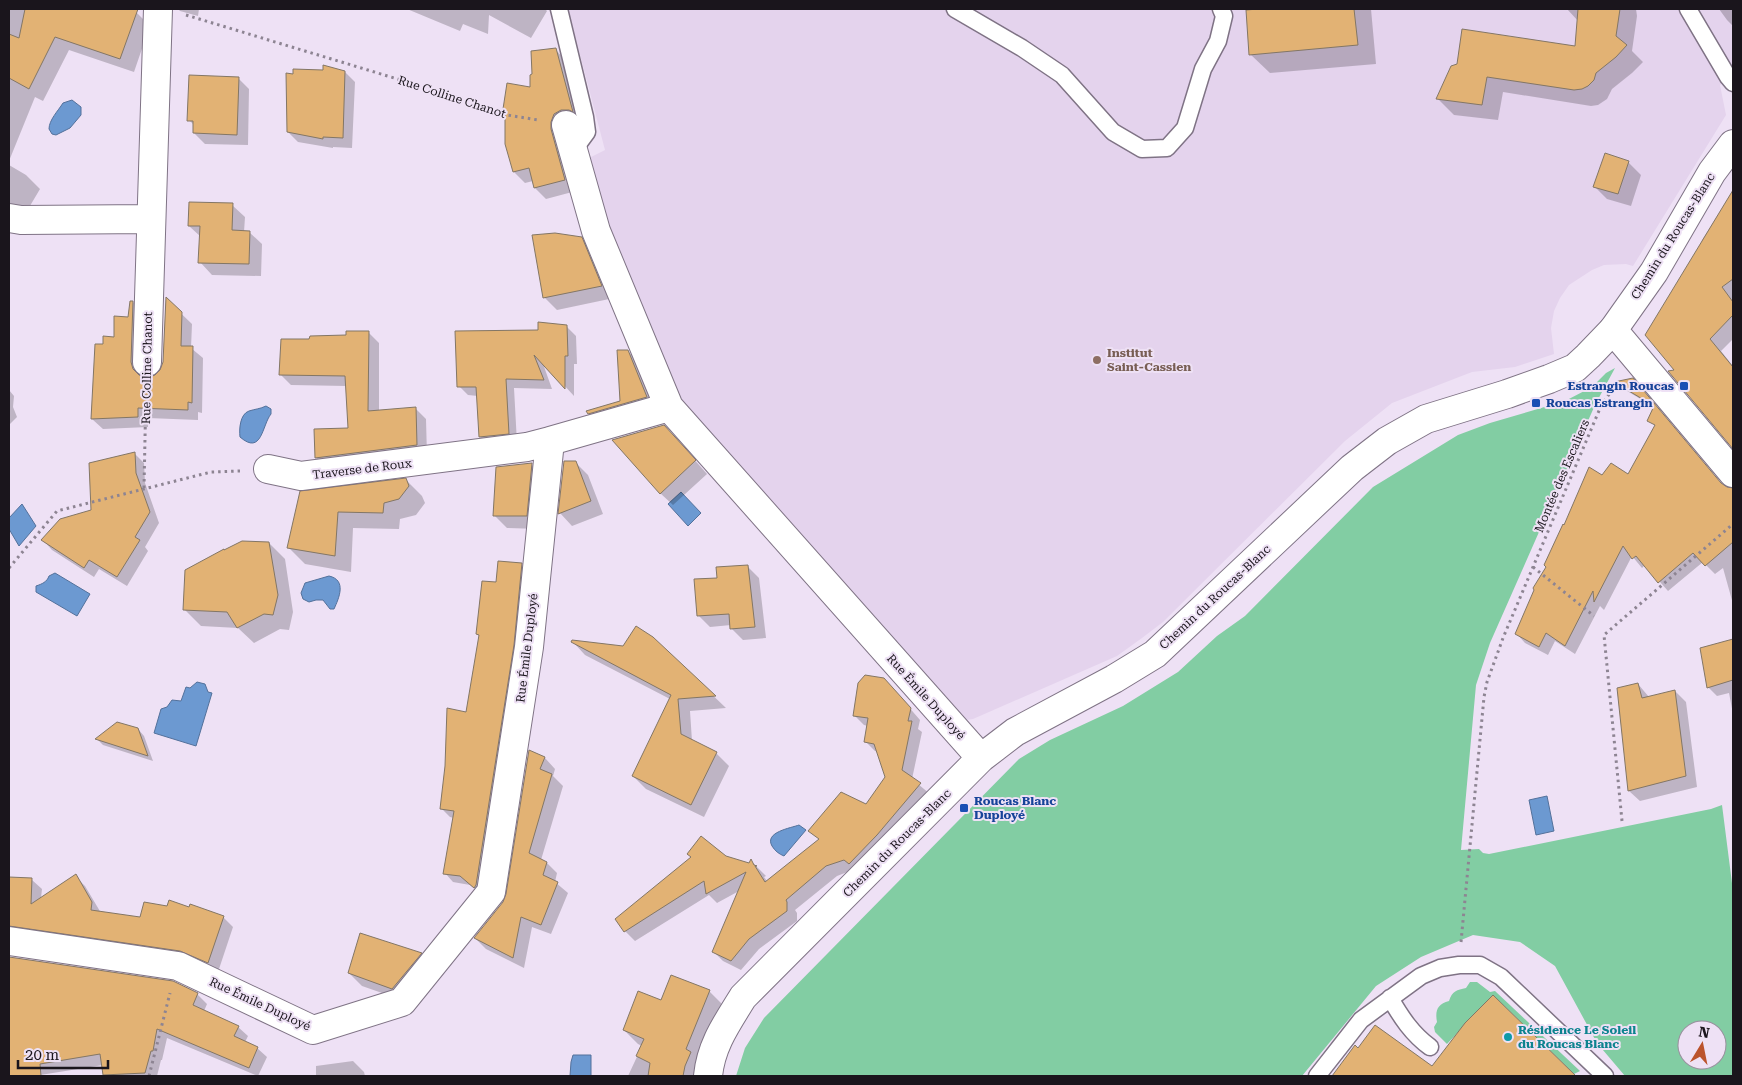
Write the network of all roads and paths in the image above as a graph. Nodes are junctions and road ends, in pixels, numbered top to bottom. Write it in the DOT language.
graph roads {
  1 [pos="158,9"];
  2 [pos="559,9"];
  3 [pos="955,9"];
  4 [pos="1221,9"];
  5 [pos="1688,9"];
  6 [pos="185,14"];
  7 [pos="1733,83"];
  8 [pos="566,125"];
  9 [pos="1733,144"];
  10 [pos="573,151"];
  11 [pos="9,218"];
  12 [pos="150,219"];
  13 [pos="1613,330"];
  14 [pos="147,362"];
  15 [pos="1621,376"];
  16 [pos="669,407"];
  17 [pos="550,441"];
  18 [pos="268,469"];
  19 [pos="1733,473"];
  20 [pos="144,488"];
  21 [pos="1733,524"];
  22 [pos="1533,567"];
  23 [pos="9,568"];
  24 [pos="1594,616"];
  25 [pos="981,758"];
  26 [pos="1622,822"];
  27 [pos="9,941"];
  28 [pos="1458,964"];
  29 [pos="178,966"];
  30 [pos="1390,998"];
  31 [pos="1430,1047"];
  32 [pos="149,1076"];
  33 [pos="708,1076"];
  34 [pos="1317,1076"];
  35 [pos="1605,1076"];
  1 -- 12 [label="street, Rue Colline Chanot"];
  2 -- 10 [label="lane"];
  3 -- 4 [label="lane"];
  5 -- 7 [label="lane"];
  6 -- 8 [label="path, Rue Colline Chanot"];
  8 -- 10 [label="street"];
  9 -- 13 [label="street, Chemin du Roucas-Blanc"];
  10 -- 16 [label="street"];
  11 -- 12 [label="street"];
  12 -- 14 [label="street, Rue Colline Chanot"];
  13 -- 19 [label="street"];
  13 -- 25 [label="street, Chemin du Roucas-Blanc"];
  14 -- 20 [label="path, Rue Colline Chanot"];
  15 -- 22 [label="path, Montée des Escaliers"];
  16 -- 17 [label="street"];
  16 -- 25 [label="street, Rue Émile Duployé"];
  17 -- 18 [label="street, Traverse de Roux"];
  17 -- 29 [label="street, Rue Émile Duployé"];
  18 -- 20 [label="path"];
  20 -- 23 [label="path"];
  21 -- 26 [label="path"];
  22 -- 24 [label="path"];
  22 -- 28 [label="path, Montée des Escaliers"];
  25 -- 33 [label="street, Chemin du Roucas-Blanc"];
  27 -- 29 [label="street, Rue Émile Duployé"];
  28 -- 30 [label="lane"];
  28 -- 35 [label="lane"];
  29 -- 32 [label="path"];
  30 -- 31 [label="lane"];
  30 -- 34 [label="lane"];
}
